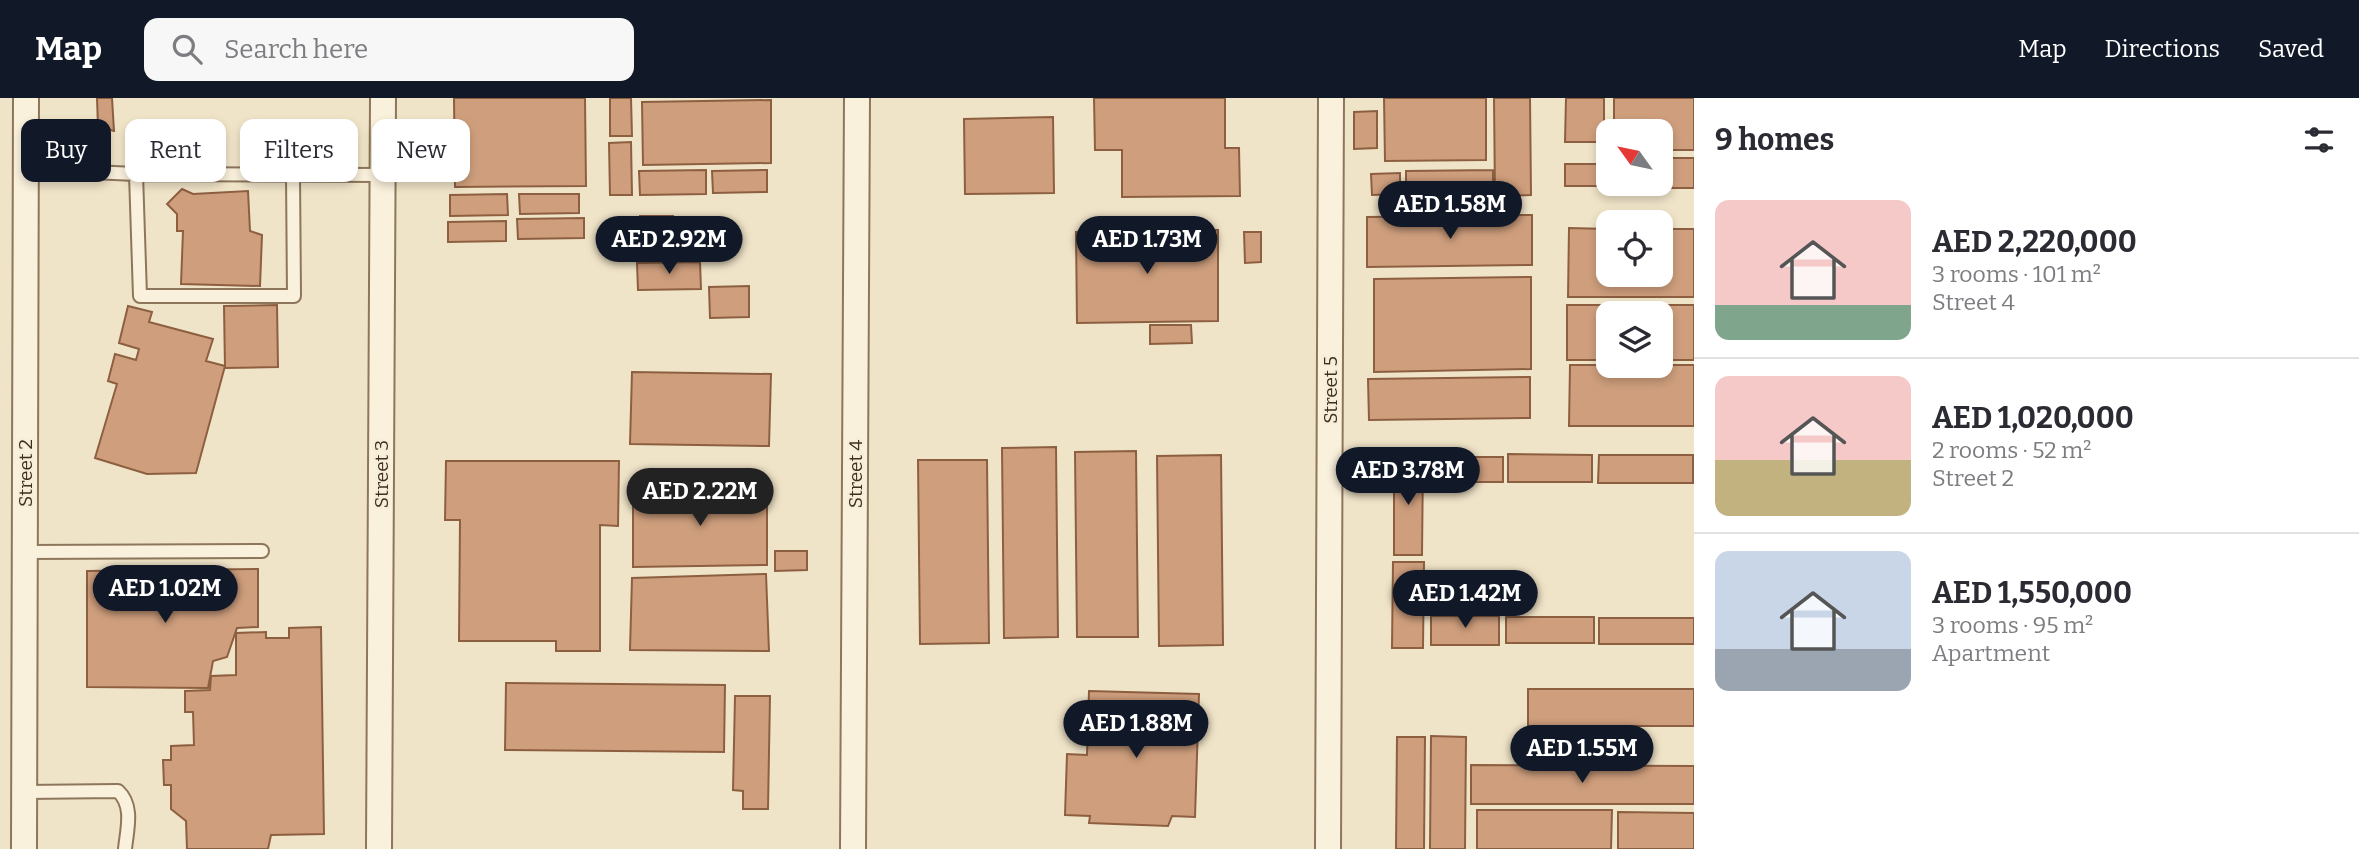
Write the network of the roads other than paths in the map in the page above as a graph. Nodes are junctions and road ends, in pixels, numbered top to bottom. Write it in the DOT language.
graph roads {
  1 [pos="26,98"];
  2 [pos="383,98"];
  3 [pos="857,98"];
  4 [pos="1331,98"];
  5 [pos="26,119"];
  6 [pos="383,119"];
  7 [pos="25,182"];
  8 [pos="136,182"];
  9 [pos="293,182"];
  10 [pos="383,182"];
  11 [pos="262,551"];
  12 [pos="24,552"];
  13 [pos="24,792"];
  14 [pos="24,849"];
  15 [pos="125,849"];
  16 [pos="379,849"];
  17 [pos="853,849"];
  18 [pos="1328,849"];
  1 -- 5 [label="street, Street 2"];
  2 -- 6 [label="street, Street 3"];
  3 -- 17 [label="street, Street 4"];
  4 -- 18 [label="street, Street 5"];
  7 -- 12 [label="street, Street 2"];
  8 -- 9 [label="lane"];
  10 -- 16 [label="street, Street 3"];
  11 -- 12 [label="lane"];
  12 -- 13 [label="street, Street 2"];
  13 -- 14 [label="street, Street 2"];
  13 -- 15 [label="lane"];
}
